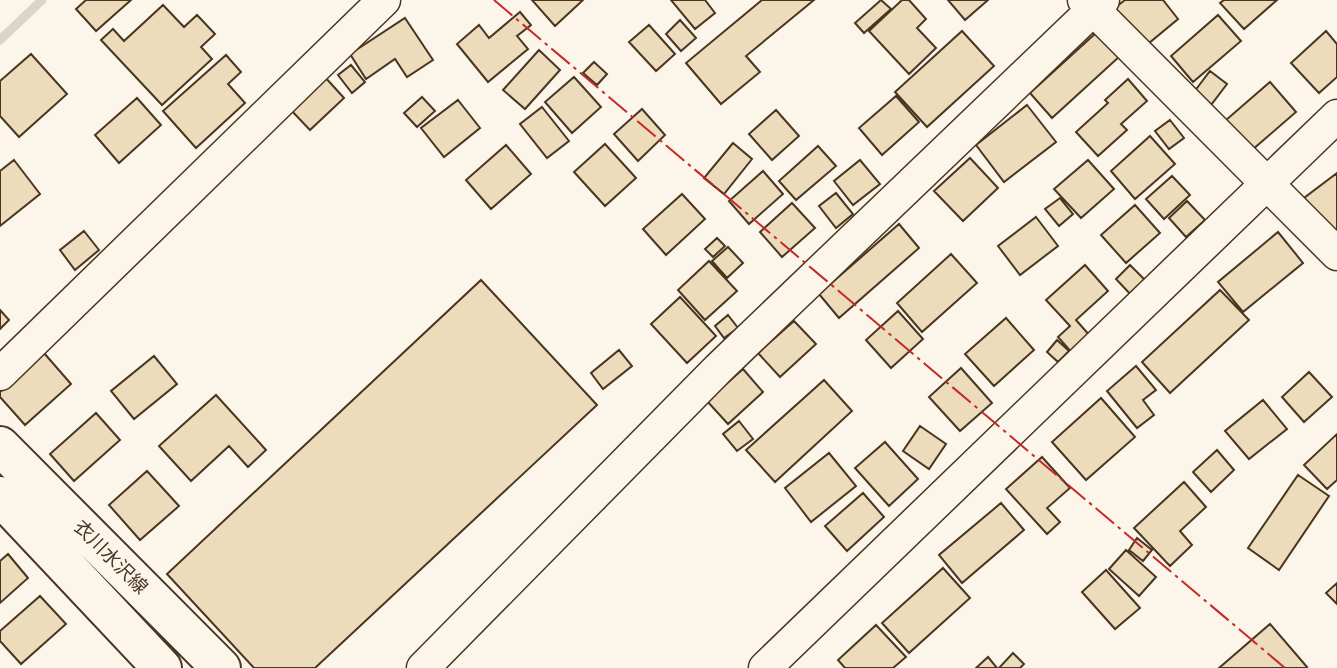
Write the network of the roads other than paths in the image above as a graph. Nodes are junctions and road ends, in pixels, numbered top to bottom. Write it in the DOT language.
graph roads {
  1 [pos="384,0"];
  2 [pos="1094,3"];
  3 [pos="1337,116"];
  4 [pos="1269,184"];
  5 [pos="1337,254"];
  6 [pos="0,374"];
  7 [pos="0,446"];
  8 [pos="0,496"];
  9 [pos="162,668"];
  10 [pos="221,668"];
  11 [pos="422,668"];
  12 [pos="765,668"];
  1 -- 6 [label="street"];
  2 -- 4 [label="street"];
  2 -- 11 [label="street"];
  3 -- 4 [label="street"];
  4 -- 5 [label="street"];
  4 -- 12 [label="street"];
  7 -- 10 [label="main road, 衣川水沢線"];
  8 -- 9 [label="main road, 衣川水沢線"];
}
